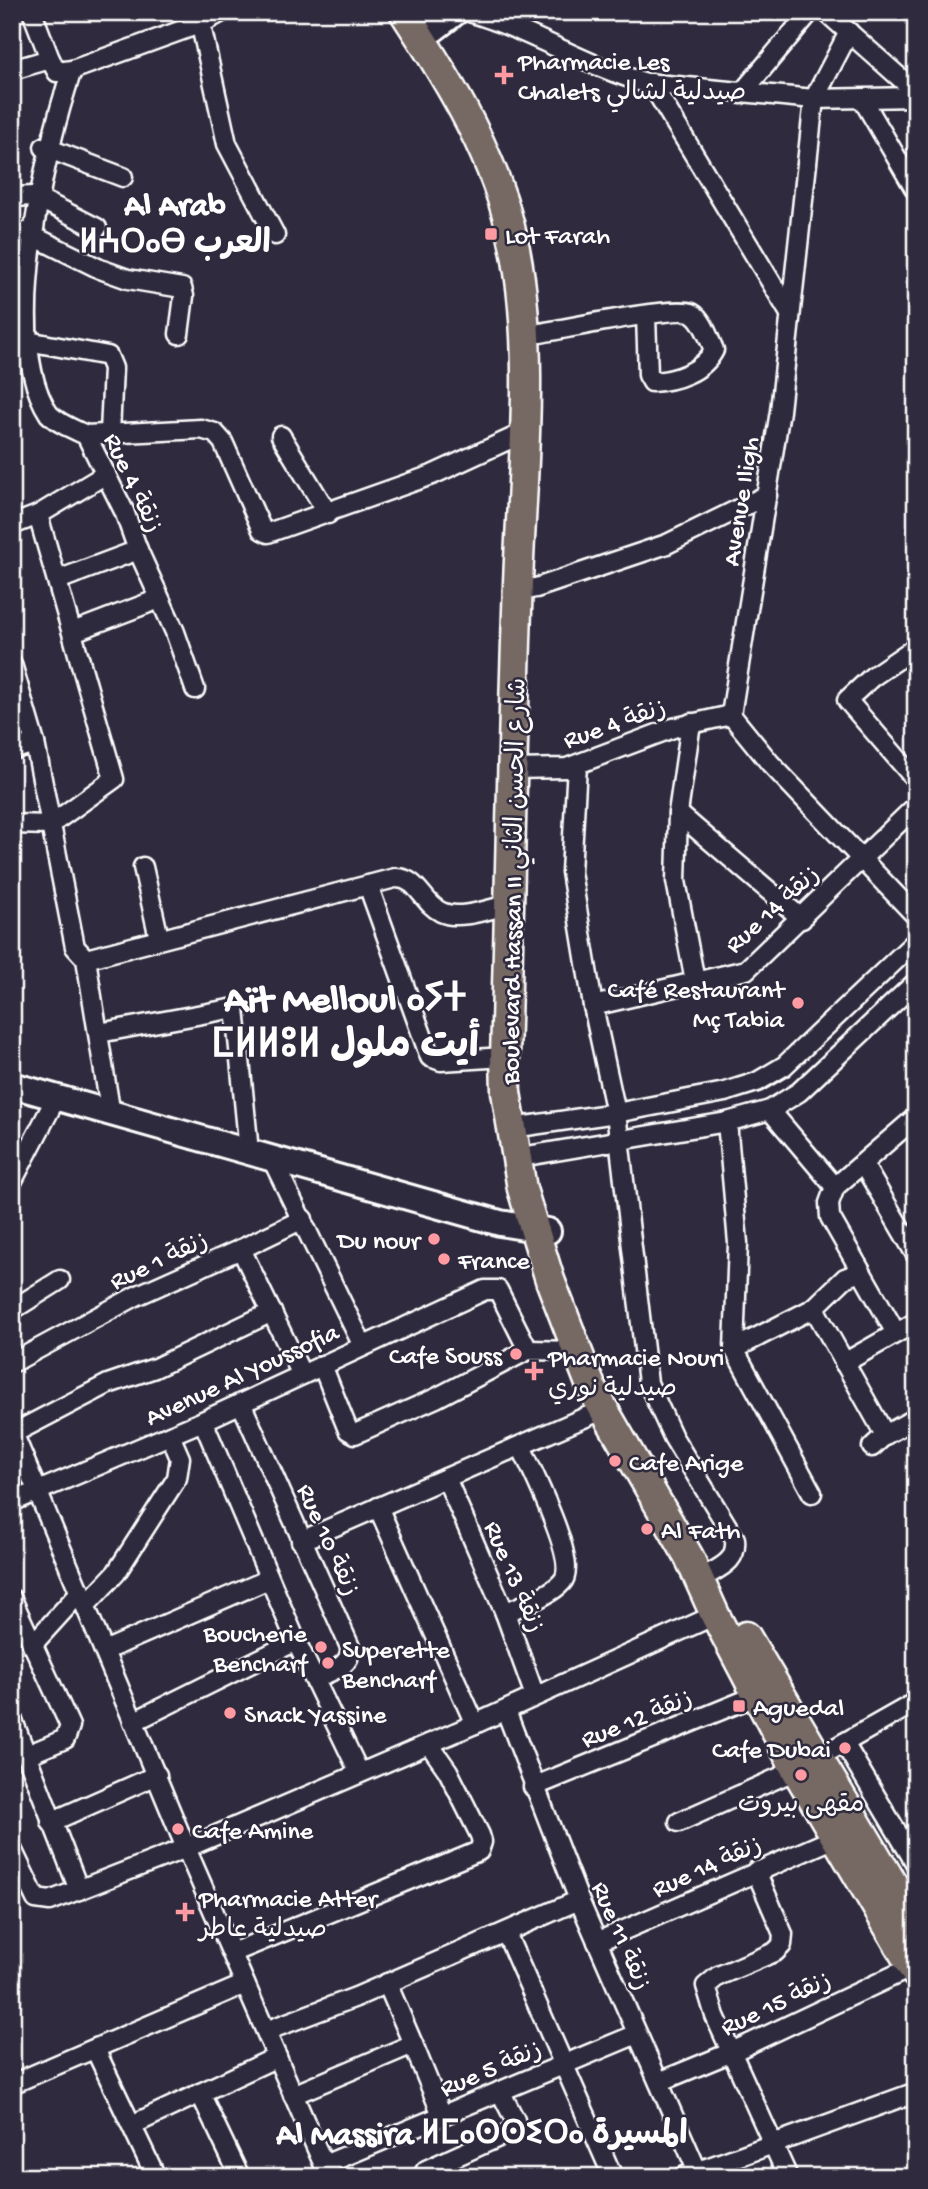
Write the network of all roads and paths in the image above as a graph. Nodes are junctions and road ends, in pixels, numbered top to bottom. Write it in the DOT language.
graph roads {
  1 [pos="32,12"];
  2 [pos="222,12"];
  3 [pos="469,12"];
  4 [pos="810,12"];
  5 [pos="200,18"];
  6 [pos="427,20"];
  7 [pos="840,20"];
  8 [pos="50,59"];
  9 [pos="12,70"];
  10 [pos="72,70"];
  11 [pos="651,83"];
  12 [pos="741,94"];
  13 [pos="916,94"];
  14 [pos="814,99"];
  15 [pos="863,100"];
  16 [pos="44,147"];
  17 [pos="123,177"];
  18 [pos="916,191"];
  19 [pos="34,196"];
  20 [pos="12,197"];
  21 [pos="97,228"];
  22 [pos="25,232"];
  23 [pos="275,235"];
  24 [pos="789,312"];
  25 [pos="646,316"];
  26 [pos="540,333"];
  27 [pos="180,334"];
  28 [pos="16,353"];
  29 [pos="110,433"];
  30 [pos="523,433"];
  31 [pos="86,435"];
  32 [pos="281,436"];
  33 [pos="106,474"];
  34 [pos="767,495"];
  35 [pos="328,514"];
  36 [pos="38,515"];
  37 [pos="12,525"];
  38 [pos="138,550"];
  39 [pos="58,580"];
  40 [pos="527,589"];
  41 [pos="159,599"];
  42 [pos="73,632"];
  43 [pos="916,647"];
  44 [pos="12,664"];
  45 [pos="195,689"];
  46 [pos="731,715"];
  47 [pos="691,723"];
  48 [pos="35,743"];
  49 [pos="12,750"];
  50 [pos="577,765"];
  51 [pos="521,769"];
  52 [pos="916,779"];
  53 [pos="916,806"];
  54 [pos="678,813"];
  55 [pos="12,824"];
  56 [pos="50,825"];
  57 [pos="864,859"];
  58 [pos="143,867"];
  59 [pos="368,885"];
  60 [pos="511,904"];
  61 [pos="916,915"];
  62 [pos="802,919"];
  63 [pos="159,938"];
  64 [pos="916,941"];
  65 [pos="86,959"];
  66 [pos="695,981"];
  67 [pos="916,982"];
  68 [pos="593,1006"];
  69 [pos="99,1033"];
  70 [pos="505,1057"];
  71 [pos="12,1085"];
  72 [pos="56,1098"];
  73 [pos="770,1110"];
  74 [pos="616,1113"];
  75 [pos="111,1115"];
  76 [pos="916,1117"];
  77 [pos="727,1122"];
  78 [pos="520,1127"];
  79 [pos="620,1142"];
  80 [pos="261,1155"];
  81 [pos="523,1157"];
  82 [pos="863,1164"];
  83 [pos="12,1182"];
  84 [pos="835,1187"];
  85 [pos="303,1219"];
  86 [pos="541,1231"];
  87 [pos="241,1249"];
  88 [pos="916,1255"];
  89 [pos="861,1272"];
  90 [pos="60,1280"];
  91 [pos="814,1308"];
  92 [pos="12,1310"];
  93 [pos="272,1312"];
  94 [pos="916,1322"];
  95 [pos="896,1333"];
  96 [pos="363,1346"];
  97 [pos="734,1349"];
  98 [pos="528,1350"];
  99 [pos="576,1351"];
  100 [pos="12,1363"];
  101 [pos="844,1363"];
  102 [pos="322,1365"];
  103 [pos="302,1375"];
  104 [pos="241,1404"];
  105 [pos="602,1410"];
  106 [pos="916,1418"];
  107 [pos="203,1421"];
  108 [pos="13,1431"];
  109 [pos="170,1435"];
  110 [pos="521,1446"];
  111 [pos="446,1478"];
  112 [pos="39,1490"];
  113 [pos="812,1493"];
  114 [pos="12,1502"];
  115 [pos="378,1507"];
  116 [pos="301,1541"];
  117 [pos="709,1574"];
  118 [pos="269,1579"];
  119 [pos="83,1598"];
  120 [pos="12,1599"];
  121 [pos="505,1613"];
  122 [pos="715,1615"];
  123 [pos="296,1641"];
  124 [pos="32,1646"];
  125 [pos="104,1651"];
  126 [pos="314,1679"];
  127 [pos="758,1695"];
  128 [pos="536,1696"];
  129 [pos="916,1702"];
  130 [pos="506,1711"];
  131 [pos="12,1718"];
  132 [pos="133,1722"];
  133 [pos="475,1724"];
  134 [pos="845,1743"];
  135 [pos="429,1744"];
  136 [pos="27,1755"];
  137 [pos="807,1763"];
  138 [pos="359,1772"];
  139 [pos="157,1775"];
  140 [pos="533,1787"];
  141 [pos="51,1822"];
  142 [pos="679,1822"];
  143 [pos="835,1838"];
  144 [pos="186,1848"];
  145 [pos="12,1849"];
  146 [pos="916,1864"];
  147 [pos="756,1871"];
  148 [pos="79,1890"];
  149 [pos="579,1900"];
  150 [pos="916,1923"];
  151 [pos="506,1933"];
  152 [pos="597,1942"];
  153 [pos="232,1954"];
  154 [pos="914,1971"];
  155 [pos="387,1983"];
  156 [pos="245,1984"];
  157 [pos="265,2031"];
  158 [pos="637,2034"];
  159 [pos="412,2044"];
  160 [pos="95,2049"];
  161 [pos="732,2052"];
  162 [pos="277,2057"];
  163 [pos="564,2064"];
  164 [pos="659,2082"];
  165 [pos="12,2084"];
  166 [pos="500,2091"];
  167 [pos="916,2092"];
  168 [pos="200,2093"];
  169 [pos="293,2095"];
  170 [pos="442,2115"];
  171 [pos="132,2125"];
  172 [pos="774,2143"];
  173 [pos="326,2171"];
  174 [pos="693,2175"];
  175 [pos="156,2177"];
  176 [pos="240,2177"];
  177 [pos="422,2177"];
  178 [pos="613,2177"];
  179 [pos="789,2177"];
  1 -- 8 [label="street"];
  2 -- 5 [label="street"];
  3 -- 11 [label="street"];
  4 -- 12 [label="street"];
  5 -- 10 [label="street"];
  5 -- 23 [label="street"];
  6 -- 26 [label="main road, Boulevard Hassan II شارع الحسن الثاني"];
  6 -- 30 [label="main road, Boulevard Hassan II شارع الحسن الثاني"];
  7 -- 13 [label="street"];
  7 -- 14 [label="street, Avenue Iligh"];
  8 -- 9 [label="street"];
  8 -- 10 [label="street"];
  10 -- 16 [label="street, Rue 4 زنقة"];
  11 -- 12 [label="street"];
  11 -- 24 [label="street"];
  12 -- 14 [label="street"];
  13 -- 15 [label="street"];
  14 -- 15 [label="street"];
  14 -- 24 [label="street, Avenue Iligh"];
  15 -- 18 [label="street"];
  16 -- 17 [label="street"];
  16 -- 19 [label="street, Rue 4 زنقة"];
  19 -- 20 [label="street"];
  19 -- 21 [label="street"];
  19 -- 22 [label="street, Rue 4 زنقة"];
  22 -- 27 [label="street"];
  22 -- 28 [label="street, Rue 4 زنقة"];
  24 -- 34 [label="street, Avenue Iligh"];
  25 -- 25 [label="street"];
  25 -- 26 [label="street"];
  26 -- 40 [label="main road, Boulevard Hassan II شارع الحسن الثاني"];
  28 -- 29 [label="street"];
  28 -- 31 [label="street, Rue 4 زنقة"];
  29 -- 31 [label="street"];
  29 -- 35 [label="street"];
  30 -- 35 [label="street"];
  30 -- 40 [label="main road, Boulevard Hassan II شارع الحسن الثاني"];
  31 -- 33 [label="street, Rue 4 زنقة"];
  32 -- 35 [label="street"];
  33 -- 36 [label="street"];
  33 -- 38 [label="street, Rue 4 زنقة"];
  34 -- 40 [label="street"];
  34 -- 46 [label="street, Avenue Iligh"];
  36 -- 37 [label="street"];
  36 -- 39 [label="street"];
  38 -- 39 [label="street"];
  38 -- 41 [label="street, Rue 4 زنقة"];
  39 -- 42 [label="street"];
  40 -- 51 [label="main road, Boulevard Hassan II شارع الحسن الثاني"];
  41 -- 42 [label="street"];
  41 -- 45 [label="street, Rue 4 زنقة"];
  42 -- 56 [label="street"];
  43 -- 52 [label="street"];
  44 -- 48 [label="street"];
  46 -- 47 [label="street, Rue 4 زنقة"];
  46 -- 57 [label="street"];
  47 -- 50 [label="street, Rue 4 زنقة"];
  47 -- 54 [label="street"];
  48 -- 49 [label="street"];
  48 -- 56 [label="street"];
  50 -- 51 [label="street, Rue 4 زنقة"];
  50 -- 68 [label="street"];
  51 -- 60 [label="main road, Boulevard Hassan II شارع الحسن الثاني"];
  51 -- 78 [label="main road, Boulevard Hassan II شارع الحسن الثاني"];
  53 -- 57 [label="street, Rue 14 زنقة"];
  54 -- 62 [label="street"];
  54 -- 66 [label="street"];
  55 -- 56 [label="street"];
  56 -- 65 [label="street"];
  57 -- 61 [label="street"];
  57 -- 62 [label="street, Rue 14 زنقة"];
  58 -- 63 [label="street"];
  59 -- 60 [label="street"];
  59 -- 63 [label="street"];
  59 -- 70 [label="street"];
  60 -- 70 [label="main road, Boulevard Hassan II شارع الحسن الثاني"];
  62 -- 66 [label="street, Rue 14 زنقة"];
  63 -- 65 [label="street"];
  64 -- 74 [label="street"];
  65 -- 69 [label="street"];
  66 -- 68 [label="street, Rue 14 زنقة"];
  67 -- 73 [label="street"];
  68 -- 74 [label="street"];
  69 -- 75 [label="street"];
  69 -- 80 [label="street"];
  70 -- 78 [label="main road, Boulevard Hassan II شارع الحسن الثاني"];
  71 -- 72 [label="street"];
  72 -- 75 [label="street"];
  72 -- 83 [label="street"];
  73 -- 77 [label="street"];
  73 -- 84 [label="street"];
  74 -- 78 [label="street"];
  74 -- 79 [label="street"];
  75 -- 80 [label="street"];
  76 -- 82 [label="street"];
  77 -- 79 [label="street"];
  77 -- 97 [label="street"];
  78 -- 81 [label="main road, Boulevard Hassan II شارع الحسن الثاني"];
  79 -- 81 [label="street"];
  79 -- 117 [label="street"];
  80 -- 85 [label="street"];
  80 -- 86 [label="street"];
  81 -- 86 [label="main road, Boulevard Hassan II شارع الحسن الثاني"];
  82 -- 84 [label="street"];
  82 -- 88 [label="street"];
  84 -- 89 [label="street"];
  85 -- 87 [label="street"];
  85 -- 96 [label="street"];
  86 -- 99 [label="main road, Boulevard Hassan II شارع الحسن الثاني"];
  86 -- 117 [label="main road, Boulevard Hassan II شارع الحسن الثاني"];
  87 -- 93 [label="street, Rue 1 زنقة"];
  87 -- 100 [label="street, Rue 1 زنقة"];
  89 -- 91 [label="street"];
  89 -- 95 [label="street"];
  90 -- 92 [label="street"];
  91 -- 97 [label="street"];
  91 -- 101 [label="street"];
  93 -- 103 [label="street, Rue 1 زنقة"];
  93 -- 108 [label="street"];
  94 -- 95 [label="street"];
  95 -- 101 [label="street"];
  96 -- 98 [label="street, Avenue Al Youssofia"];
  96 -- 102 [label="street, Avenue Al Youssofia"];
  97 -- 113 [label="street"];
  98 -- 99 [label="street"];
  98 -- 102 [label="street"];
  99 -- 105 [label="main road, Boulevard Hassan II شارع الحسن الثاني"];
  101 -- 106 [label="street"];
  102 -- 103 [label="street, Avenue Al Youssofia"];
  103 -- 104 [label="street, Avenue Al Youssofia"];
  104 -- 107 [label="street, Avenue Al Youssofia"];
  104 -- 116 [label="street, Rue 10 زنقة"];
  105 -- 110 [label="street"];
  105 -- 122 [label="main road, Boulevard Hassan II شارع الحسن الثاني"];
  107 -- 109 [label="street, Avenue Al Youssofia"];
  107 -- 118 [label="street"];
  108 -- 112 [label="street"];
  109 -- 112 [label="street, Avenue Al Youssofia"];
  109 -- 119 [label="street"];
  110 -- 111 [label="street"];
  110 -- 121 [label="street"];
  111 -- 115 [label="street"];
  111 -- 121 [label="street, Rue 13 زنقة"];
  112 -- 114 [label="street, Avenue Al Youssofia"];
  112 -- 119 [label="street"];
  115 -- 116 [label="street"];
  115 -- 133 [label="street"];
  116 -- 126 [label="street, Rue 10 زنقة"];
  117 -- 137 [label="main road, Boulevard Hassan II شارع الحسن الثاني"];
  118 -- 123 [label="street"];
  118 -- 125 [label="street"];
  119 -- 124 [label="street"];
  119 -- 125 [label="street"];
  120 -- 124 [label="street"];
  121 -- 128 [label="street, Rue 13 زنقة"];
  122 -- 127 [label="main road, Boulevard Hassan II شارع الحسن الثاني"];
  122 -- 128 [label="street"];
  123 -- 126 [label="street"];
  123 -- 132 [label="street"];
  124 -- 136 [label="street"];
  125 -- 132 [label="street"];
  126 -- 138 [label="street"];
  127 -- 137 [label="main road, Boulevard Hassan II شارع الحسن الثاني"];
  127 -- 140 [label="street, Rue 12 زنقة"];
  128 -- 130 [label="street"];
  129 -- 134 [label="street"];
  130 -- 133 [label="street"];
  130 -- 140 [label="street, Rue 11 زنقة"];
  131 -- 136 [label="street"];
  132 -- 139 [label="street"];
  133 -- 135 [label="street"];
  134 -- 137 [label="street"];
  134 -- 146 [label="street"];
  135 -- 138 [label="street"];
  135 -- 153 [label="street"];
  136 -- 141 [label="street"];
  137 -- 142 [label="street"];
  137 -- 143 [label="main road, Boulevard Hassan II شارع الحسن الثاني"];
  137 -- 150 [label="main road, Boulevard Hassan II شارع الحسن الثاني"];
  138 -- 144 [label="street"];
  139 -- 141 [label="street"];
  139 -- 144 [label="street"];
  140 -- 149 [label="street, Rue 11 زنقة"];
  141 -- 148 [label="street"];
  143 -- 147 [label="street, Rue 14 زنقة"];
  143 -- 154 [label="main road, Boulevard Hassan II شارع الحسن الثاني"];
  144 -- 148 [label="street"];
  144 -- 153 [label="street"];
  145 -- 148 [label="street"];
  147 -- 152 [label="street, Rue 14 زنقة"];
  147 -- 161 [label="street"];
  149 -- 151 [label="street"];
  149 -- 152 [label="street, Rue 11 زنقة"];
  151 -- 155 [label="street"];
  151 -- 163 [label="street"];
  152 -- 158 [label="street, Rue 11 زنقة"];
  153 -- 156 [label="street"];
  154 -- 161 [label="street, Rue 15 زنقة"];
  155 -- 157 [label="street"];
  155 -- 159 [label="street"];
  156 -- 157 [label="street"];
  156 -- 160 [label="street"];
  157 -- 162 [label="street"];
  158 -- 163 [label="street, Rue 5 زنقة"];
  158 -- 164 [label="street, Rue 11 زنقة"];
  159 -- 169 [label="street"];
  159 -- 170 [label="street"];
  160 -- 165 [label="street"];
  160 -- 171 [label="street"];
  161 -- 164 [label="street, Rue 15 زنقة"];
  161 -- 172 [label="street"];
  162 -- 168 [label="street"];
  162 -- 169 [label="street"];
  163 -- 166 [label="street, Rue 5 زنقة"];
  163 -- 178 [label="street"];
  164 -- 174 [label="street, Rue 11 زنقة"];
  166 -- 170 [label="street, Rue 5 زنقة"];
  166 -- 177 [label="street"];
  167 -- 172 [label="street"];
  168 -- 171 [label="street"];
  168 -- 176 [label="street"];
  169 -- 173 [label="street"];
  170 -- 173 [label="street, Rue 5 زنقة"];
  171 -- 175 [label="street"];
  172 -- 174 [label="street"];
  172 -- 179 [label="street"];
}
